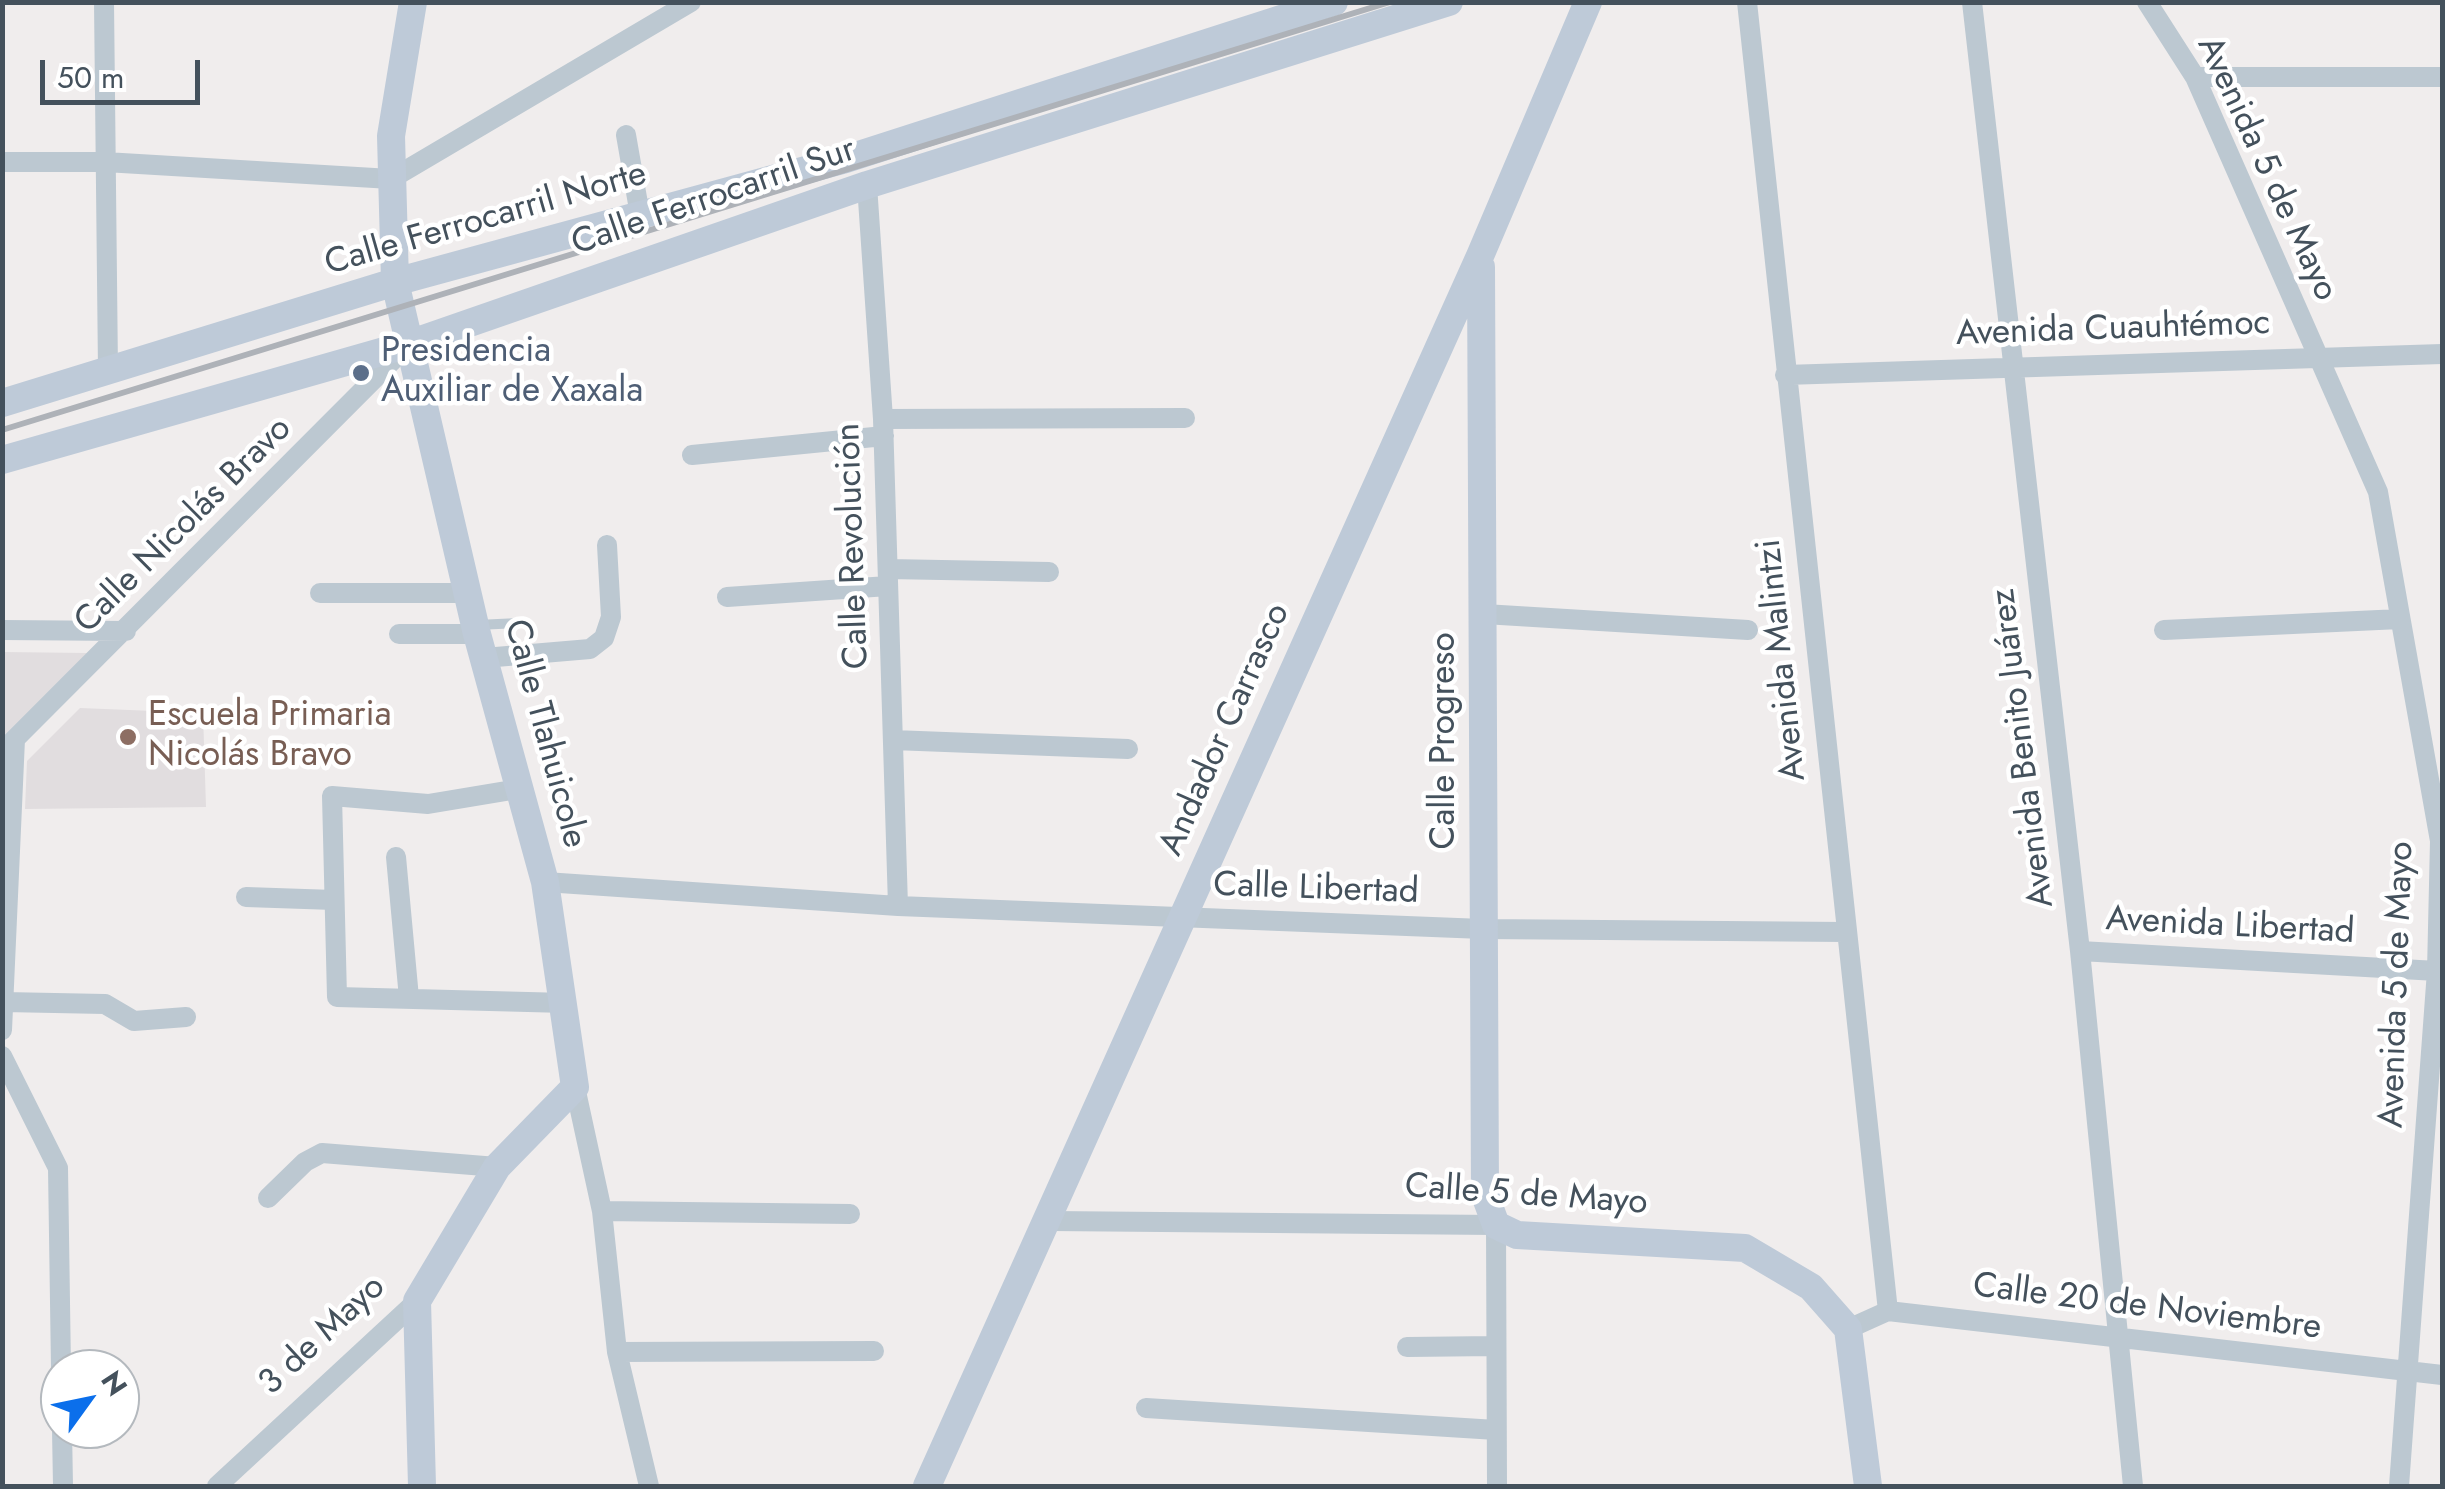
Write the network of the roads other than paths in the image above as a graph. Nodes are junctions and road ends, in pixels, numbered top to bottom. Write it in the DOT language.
graph roads {
  1 [pos="104,2"];
  2 [pos="413,2"];
  3 [pos="692,2"];
  4 [pos="1334,2"];
  5 [pos="1449,2"];
  6 [pos="1588,2"];
  7 [pos="1747,2"];
  8 [pos="1972,2"];
  9 [pos="2147,2"];
  10 [pos="2194,77"];
  11 [pos="2442,77"];
  12 [pos="626,136"];
  13 [pos="2,162"];
  14 [pos="105,162"];
  15 [pos="392,179"];
  16 [pos="867,184"];
  17 [pos="640,216"];
  18 [pos="1480,256"];
  19 [pos="396,282"];
  20 [pos="409,344"];
  21 [pos="2442,354"];
  22 [pos="2316,356"];
  23 [pos="2013,364"];
  24 [pos="108,371"];
  25 [pos="1785,374"];
  26 [pos="2,403"];
  27 [pos="1185,418"];
  28 [pos="884,427"];
  29 [pos="692,454"];
  30 [pos="2,460"];
  31 [pos="607,545"];
  32 [pos="1049,572"];
  33 [pos="888,577"];
  34 [pos="320,593"];
  35 [pos="468,593"];
  36 [pos="727,597"];
  37 [pos="1484,614"];
  38 [pos="2400,619"];
  39 [pos="519,623"];
  40 [pos="2,630"];
  41 [pos="126,630"];
  42 [pos="1748,630"];
  43 [pos="2164,630"];
  44 [pos="399,634"];
  45 [pos="479,639"];
  46 [pos="893,740"];
  47 [pos="9,745"];
  48 [pos="1128,748"];
  49 [pos="518,788"];
  50 [pos="2441,841"];
  51 [pos="396,857"];
  52 [pos="545,882"];
  53 [pos="246,896"];
  54 [pos="334,900"];
  55 [pos="898,906"];
  56 [pos="1182,918"];
  57 [pos="1484,929"];
  58 [pos="1845,932"];
  59 [pos="2080,950"];
  60 [pos="2436,971"];
  61 [pos="408,998"];
  62 [pos="4,1002"];
  63 [pos="566,1002"];
  64 [pos="186,1017"];
  65 [pos="2,1030"];
  66 [pos="2,1056"];
  67 [pos="575,1087"];
  68 [pos="2433,1149"];
  69 [pos="497,1168"];
  70 [pos="268,1198"];
  71 [pos="602,1211"];
  72 [pos="850,1214"];
  73 [pos="1050,1221"];
  74 [pos="1496,1225"];
  75 [pos="417,1301"];
  76 [pos="1888,1311"];
  77 [pos="1848,1329"];
  78 [pos="2122,1339"];
  79 [pos="1495,1346"];
  80 [pos="1407,1347"];
  81 [pos="61,1349"];
  82 [pos="874,1351"];
  83 [pos="617,1352"];
  84 [pos="2408,1371"];
  85 [pos="2442,1375"];
  86 [pos="1146,1408"];
  87 [pos="1496,1430"];
  88 [pos="62,1449"];
  89 [pos="63,1486"];
  90 [pos="217,1486"];
  91 [pos="422,1486"];
  92 [pos="649,1486"];
  93 [pos="927,1486"];
  94 [pos="1497,1486"];
  95 [pos="1868,1486"];
  96 [pos="2133,1486"];
  97 [pos="2398,1486"];
  1 -- 14 [label="street"];
  2 -- 15 [label="main road, Calle Tlahuicole"];
  3 -- 15 [label="street"];
  4 -- 17 [label="main road, Calle Ferrocarril Norte"];
  5 -- 16 [label="main road, Calle Ferrocarril Sur"];
  6 -- 18 [label="main road, Andador Carrasco"];
  7 -- 25 [label="street, Avenida Malintzi"];
  8 -- 23 [label="street, Avenida Benito Juárez"];
  9 -- 10 [label="street, Avenida 5 de Mayo"];
  10 -- 11 [label="street"];
  10 -- 22 [label="street, Avenida 5 de Mayo"];
  12 -- 17 [label="street"];
  13 -- 14 [label="street"];
  14 -- 15 [label="street"];
  14 -- 24 [label="street"];
  15 -- 19 [label="main road, Calle Tlahuicole"];
  16 -- 20 [label="main road, Calle Ferrocarril Sur"];
  16 -- 28 [label="street, Calle Revolución"];
  17 -- 19 [label="main road, Calle Ferrocarril Norte"];
  18 -- 37 [label="main road, Calle Progreso"];
  18 -- 56 [label="main road, Andador Carrasco"];
  19 -- 20 [label="main road, Calle Tlahuicole"];
  19 -- 24 [label="main road, Calle Ferrocarril Norte"];
  20 -- 30 [label="main road, Calle Ferrocarril Sur"];
  20 -- 35 [label="main road, Calle Tlahuicole"];
  20 -- 41 [label="street, Calle Nicolás Bravo"];
  21 -- 22 [label="street, Avenida Cuauhtémoc"];
  22 -- 23 [label="street, Avenida Cuauhtémoc"];
  22 -- 38 [label="street, Avenida 5 de Mayo"];
  23 -- 25 [label="street, Avenida Cuauhtémoc"];
  23 -- 59 [label="street, Avenida Benito Juárez"];
  24 -- 26 [label="main road, Calle Ferrocarril Norte"];
  25 -- 58 [label="street, Avenida Malintzi"];
  27 -- 28 [label="street"];
  28 -- 29 [label="street"];
  28 -- 33 [label="street, Calle Revolución"];
  31 -- 45 [label="street"];
  32 -- 33 [label="street"];
  33 -- 36 [label="street"];
  33 -- 46 [label="street, Calle Revolución"];
  34 -- 35 [label="street"];
  35 -- 45 [label="main road, Calle Tlahuicole"];
  37 -- 42 [label="street"];
  37 -- 57 [label="main road, Calle Progreso"];
  38 -- 43 [label="street"];
  38 -- 50 [label="street, Avenida 5 de Mayo"];
  39 -- 45 [label="lane"];
  40 -- 41 [label="street"];
  41 -- 47 [label="street, Calle Nicolás Bravo"];
  44 -- 45 [label="street"];
  45 -- 49 [label="main road, Calle Tlahuicole"];
  46 -- 48 [label="street"];
  46 -- 55 [label="street, Calle Revolución"];
  47 -- 62 [label="street"];
  49 -- 52 [label="main road, Calle Tlahuicole"];
  49 -- 54 [label="street"];
  50 -- 60 [label="street, Avenida 5 de Mayo"];
  51 -- 61 [label="street"];
  52 -- 55 [label="street, Calle Libertad"];
  52 -- 63 [label="main road, Calle Tlahuicole"];
  53 -- 54 [label="street"];
  54 -- 61 [label="street"];
  55 -- 56 [label="street, Calle Libertad"];
  56 -- 57 [label="street, Calle Libertad"];
  56 -- 73 [label="main road, Andador Carrasco"];
  57 -- 58 [label="street, Calle Libertad"];
  57 -- 74 [label="main road, Calle Progreso"];
  58 -- 76 [label="street, Avenida Malintzi"];
  59 -- 60 [label="street, Avenida Libertad"];
  59 -- 78 [label="street, Avenida Benito Juárez"];
  60 -- 68 [label="street, Avenida 5 de Mayo"];
  61 -- 63 [label="street"];
  62 -- 64 [label="street"];
  62 -- 65 [label="street"];
  63 -- 67 [label="main road, Calle Tlahuicole"];
  66 -- 81 [label="street"];
  67 -- 69 [label="main road, 3 de Mayo"];
  67 -- 71 [label="street, Calle Tlahuicole"];
  68 -- 84 [label="street, Avenida 5 de Mayo"];
  69 -- 70 [label="street"];
  69 -- 75 [label="main road, 3 de Mayo"];
  71 -- 72 [label="street"];
  71 -- 83 [label="street, Calle Tlahuicole"];
  73 -- 74 [label="street, Calle 5 de Mayo"];
  73 -- 93 [label="main road, Andador Carrasco"];
  74 -- 77 [label="main road, Calle 5 de Mayo"];
  74 -- 79 [label="street"];
  75 -- 90 [label="street, 3 de Mayo"];
  75 -- 91 [label="main road"];
  76 -- 77 [label="street"];
  76 -- 78 [label="street, Calle 20 de Noviembre"];
  77 -- 95 [label="main road"];
  78 -- 84 [label="street, Calle 20 de Noviembre"];
  78 -- 96 [label="street, Avenida Benito Juárez"];
  79 -- 80 [label="street"];
  79 -- 87 [label="street"];
  82 -- 83 [label="street"];
  83 -- 92 [label="street, Calle Tlahuicole"];
  84 -- 85 [label="street, Calle 20 de Noviembre"];
  84 -- 97 [label="street, Avenida 5 de Mayo"];
  86 -- 87 [label="street"];
  87 -- 94 [label="street"];
  88 -- 89 [label="street"];
}
